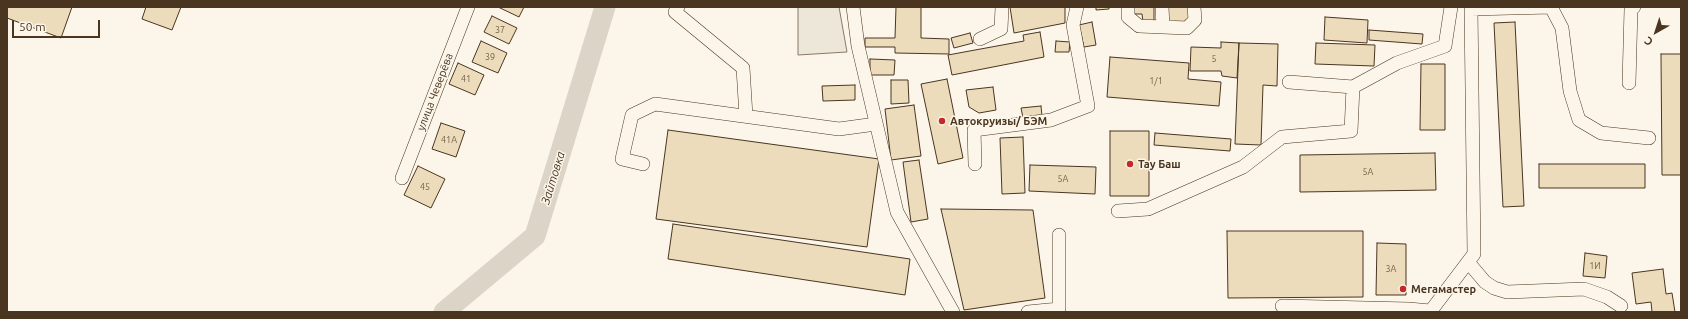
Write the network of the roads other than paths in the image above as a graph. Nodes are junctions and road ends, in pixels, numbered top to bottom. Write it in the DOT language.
graph roads {
  1 [pos="468,7"];
  2 [pos="678,7"];
  3 [pos="853,7"];
  4 [pos="1002,7"];
  5 [pos="1077,7"];
  6 [pos="1128,7"];
  7 [pos="1162,7"];
  8 [pos="1194,7"];
  9 [pos="1451,7"];
  10 [pos="1634,7"];
  11 [pos="1471,8"];
  12 [pos="1163,27"];
  13 [pos="980,39"];
  14 [pos="1289,82"];
  15 [pos="1629,83"];
  16 [pos="1353,87"];
  17 [pos="746,116"];
  18 [pos="876,124"];
  19 [pos="1649,138"];
  20 [pos="643,164"];
  21 [pos="975,164"];
  22 [pos="402,178"];
  23 [pos="1118,211"];
  24 [pos="1060,235"];
  25 [pos="1468,262"];
  26 [pos="1282,306"];
  27 [pos="1621,306"];
  28 [pos="953,312"];
  29 [pos="1028,312"];
  30 [pos="1430,312"];
  1 -- 22 [label="street, улица Чеверёва"];
  2 -- 17 [label="street"];
  3 -- 18 [label="street"];
  4 -- 13 [label="street"];
  5 -- 21 [label="street"];
  6 -- 12 [label="street"];
  7 -- 12 [label="street"];
  8 -- 12 [label="street"];
  9 -- 16 [label="street"];
  10 -- 15 [label="street"];
  11 -- 19 [label="street"];
  11 -- 25 [label="street"];
  14 -- 16 [label="street"];
  16 -- 23 [label="street"];
  17 -- 18 [label="street"];
  17 -- 20 [label="street"];
  18 -- 28 [label="street"];
  24 -- 29 [label="street"];
  25 -- 27 [label="street"];
  25 -- 30 [label="street"];
  26 -- 30 [label="street"];
}
